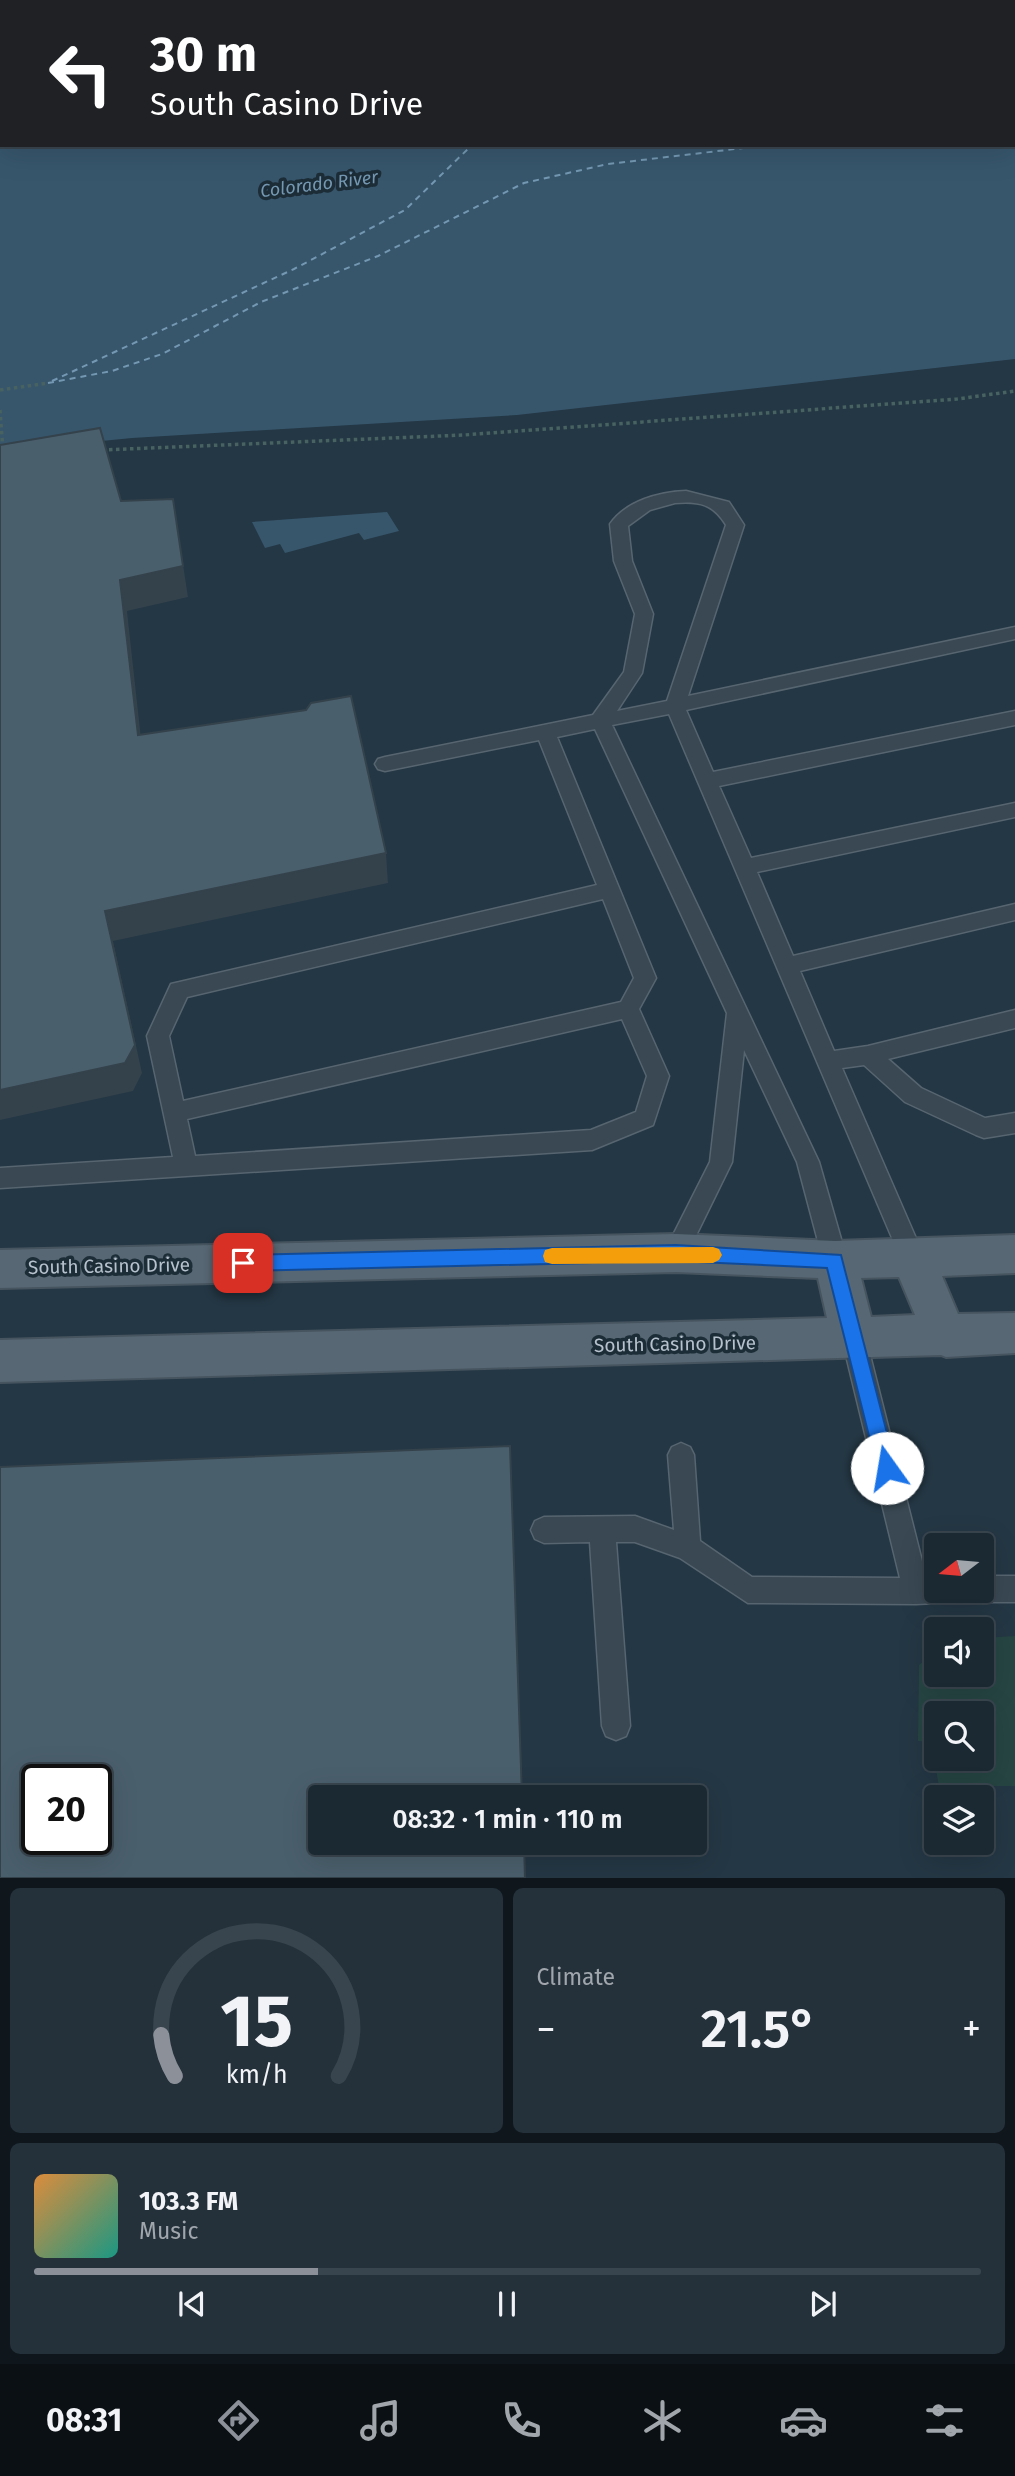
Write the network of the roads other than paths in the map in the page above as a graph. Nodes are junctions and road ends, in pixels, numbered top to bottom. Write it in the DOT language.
graph roads {
  1 [pos="1015,634"];
  2 [pos="675,706"];
  3 [pos="1015,718"];
  4 [pos="600,720"];
  5 [pos="545,732"];
  6 [pos="385,764"];
  7 [pos="707,781"];
  8 [pos="1015,810"];
  9 [pos="744,867"];
  10 [pos="609,890"];
  11 [pos="1015,912"];
  12 [pos="787,965"];
  13 [pos="628,1009"];
  14 [pos="737,1015"];
  15 [pos="1015,1019"];
  16 [pos="868,1055"];
  17 [pos="828,1061"];
  18 [pos="174,1113"];
  19 [pos="1015,1122"];
  20 [pos="186,1166"];
  21 [pos="0,1178"];
  22 [pos="676,1253"];
  23 [pos="1015,1254"];
  24 [pos="913,1259"];
  25 [pos="835,1260"];
  26 [pos="0,1269"];
  27 [pos="1015,1333"];
  28 [pos="946,1337"];
  29 [pos="854,1339"];
  30 [pos="0,1361"];
  31 [pos="681,1455"];
  32 [pos="602,1529"];
  33 [pos="544,1530"];
  34 [pos="688,1548"];
  35 [pos="924,1584"];
  36 [pos="1015,1588"];
  37 [pos="994,1589"];
  38 [pos="924,1591"];
  39 [pos="616,1726"];
  1 -- 2 [label="lane"];
  2 -- 4 [label="lane"];
  2 -- 4 [label="lane"];
  2 -- 7 [label="lane"];
  3 -- 7 [label="lane"];
  4 -- 5 [label="lane"];
  4 -- 14 [label="lane"];
  5 -- 6 [label="lane"];
  5 -- 10 [label="lane"];
  7 -- 9 [label="lane"];
  8 -- 9 [label="lane"];
  9 -- 12 [label="lane"];
  10 -- 13 [label="lane"];
  10 -- 18 [label="lane"];
  11 -- 12 [label="lane"];
  12 -- 17 [label="lane"];
  13 -- 18 [label="lane"];
  13 -- 20 [label="lane"];
  14 -- 22 [label="lane"];
  14 -- 25 [label="lane"];
  15 -- 16 [label="lane"];
  16 -- 17 [label="lane"];
  16 -- 19 [label="lane"];
  17 -- 24 [label="lane"];
  18 -- 20 [label="lane"];
  20 -- 21 [label="lane"];
  22 -- 25 [label="main road, South Casino Drive"];
  22 -- 26 [label="main road, South Casino Drive"];
  23 -- 24 [label="main road, South Casino Drive"];
  24 -- 25 [label="main road, South Casino Drive"];
  24 -- 28 [label="main road"];
  25 -- 29 [label="main road"];
  27 -- 28 [label="main road, South Casino Drive"];
  28 -- 29 [label="main road, South Casino Drive"];
  29 -- 30 [label="main road, South Casino Drive"];
  29 -- 35 [label="lane"];
  31 -- 34 [label="lane"];
  32 -- 33 [label="lane"];
  32 -- 34 [label="lane"];
  32 -- 39 [label="lane"];
  34 -- 38 [label="lane"];
  36 -- 37 [label="lane"];
}
